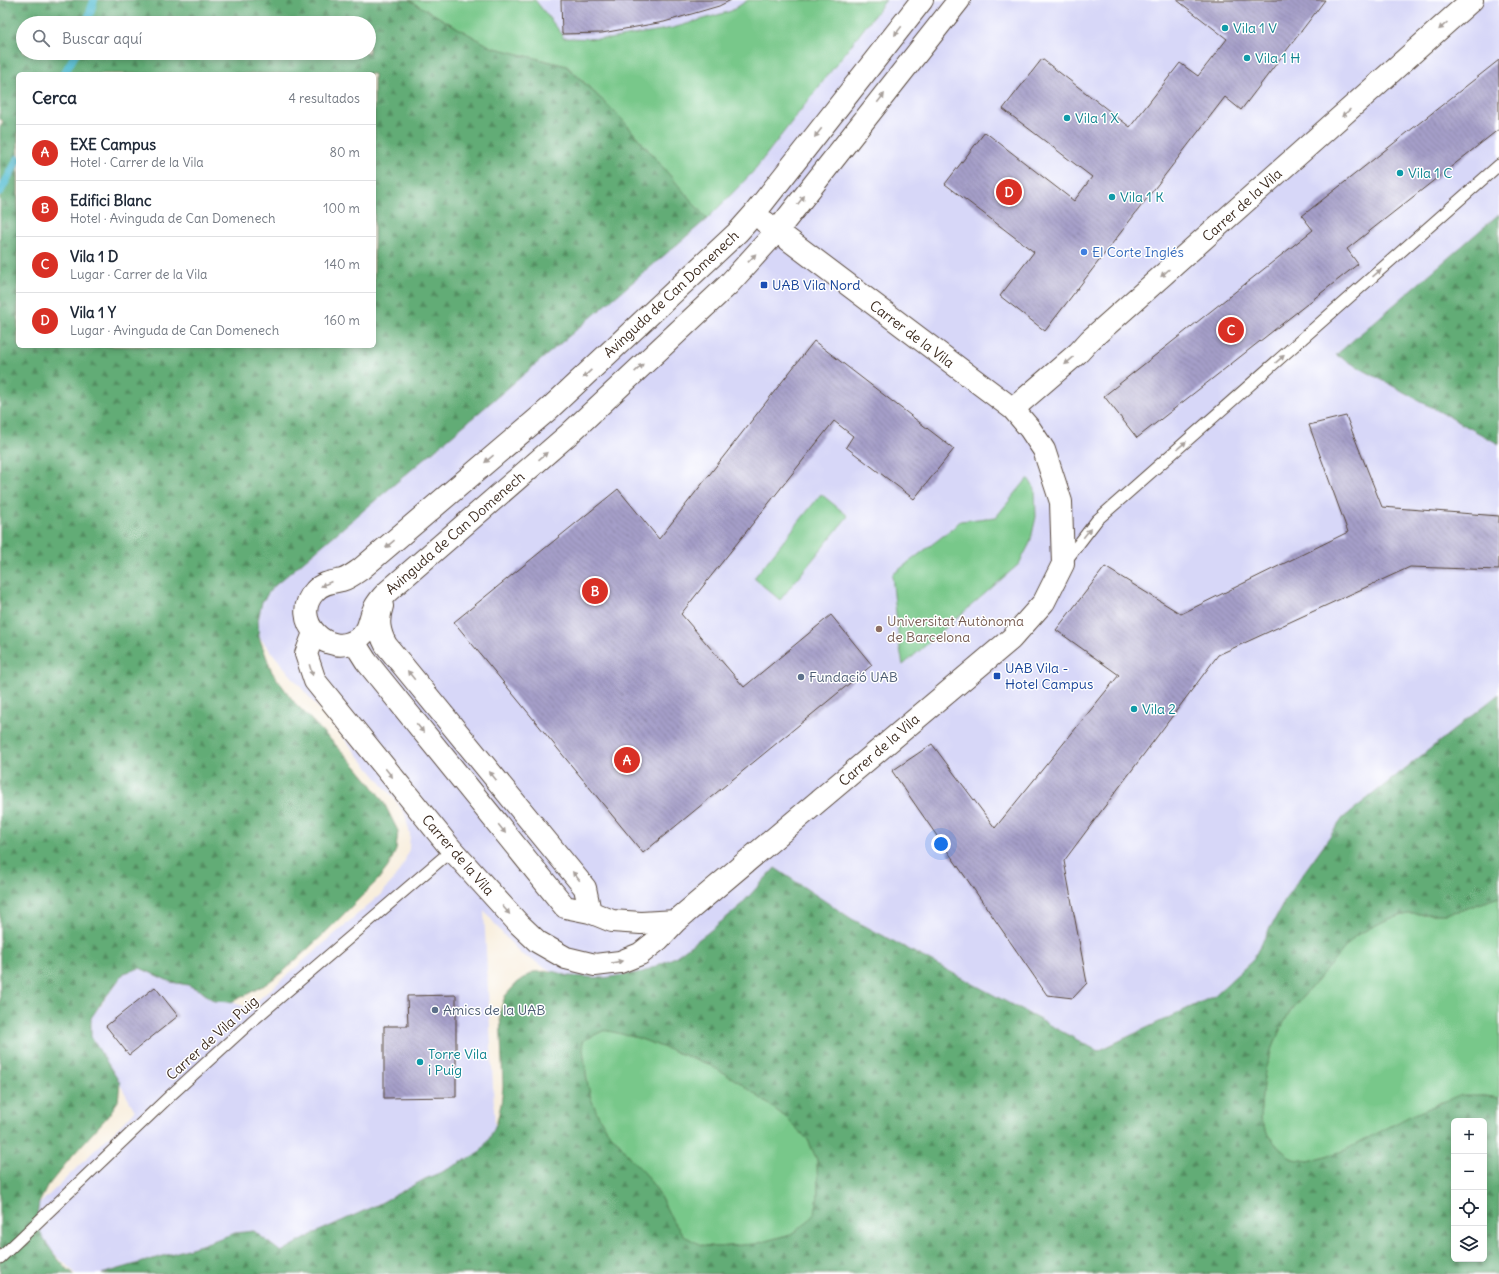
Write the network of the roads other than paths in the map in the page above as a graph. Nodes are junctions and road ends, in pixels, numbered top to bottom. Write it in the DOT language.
graph roads {
  1 [pos="922,0"];
  2 [pos="959,0"];
  3 [pos="1472,0"];
  4 [pos="1499,165"];
  5 [pos="754,214"];
  6 [pos="777,231"];
  7 [pos="1013,409"];
  8 [pos="1063,564"];
  9 [pos="387,592"];
  10 [pos="314,633"];
  11 [pos="354,642"];
  12 [pos="452,850"];
  13 [pos="590,912"];
  14 [pos="676,921"];
  15 [pos="0,1258"];
  1 -- 5 [label="street, Avinguda de Can Domenech, one-way"];
  6 -- 2 [label="street, Avinguda de Can Domenech, one-way"];
  3 -- 7 [label="street, Carrer de la Vila, one-way"];
  8 -- 4 [label="lane, Carrer de la Vila, one-way"];
  5 -- 6 [label="street, Carrer de la Vila"];
  5 -- 10 [label="street, Avinguda de Can Domenech, one-way"];
  6 -- 7 [label="street, Carrer de la Vila"];
  9 -- 6 [label="street, Avinguda de Can Domenech, one-way"];
  7 -- 8 [label="street, Carrer de la Vila"];
  8 -- 14 [label="street, Carrer de la Vila"];
  9 -- 11 [label="street, Avinguda de Can Domenech"];
  13 -- 9 [label="street, one-way"];
  10 -- 11 [label="street"];
  10 -- 12 [label="street, Carrer de la Vila, one-way"];
  11 -- 13 [label="street, one-way"];
  12 -- 14 [label="street, Carrer de la Vila, one-way"];
  12 -- 15 [label="lane, Carrer de Vila Puig"];
  13 -- 14 [label="street"];
}
